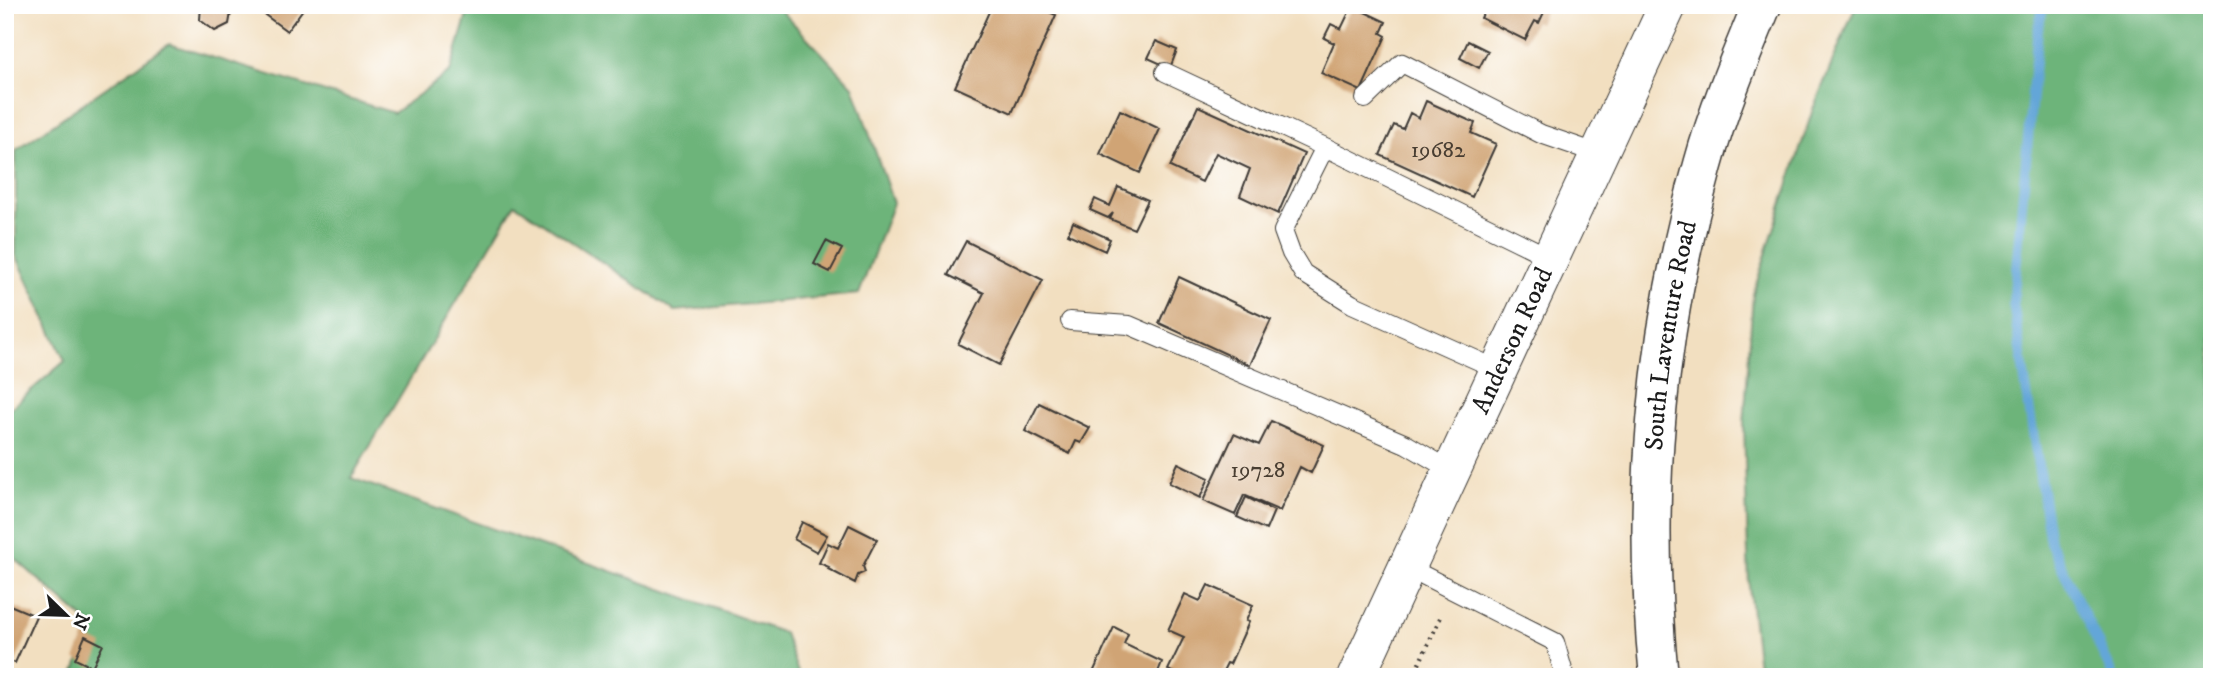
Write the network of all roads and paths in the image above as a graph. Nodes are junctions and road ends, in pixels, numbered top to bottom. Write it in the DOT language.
graph roads {
  1 [pos="1668,5"];
  2 [pos="1762,5"];
  3 [pos="1165,72"];
  4 [pos="1364,99"];
  5 [pos="1325,147"];
  6 [pos="1599,154"];
  7 [pos="1550,258"];
  8 [pos="1070,321"];
  9 [pos="1499,370"];
  10 [pos="1452,471"];
  11 [pos="1407,568"];
  12 [pos="1453,591"];
  13 [pos="1356,677"];
  14 [pos="1413,677"];
  15 [pos="1565,677"];
  16 [pos="1659,677"];
  1 -- 6 [label="street, Anderson Road"];
  2 -- 16 [label="street, South Laventure Road"];
  3 -- 5 [label="lane"];
  4 -- 6 [label="lane"];
  5 -- 7 [label="lane"];
  5 -- 9 [label="lane"];
  6 -- 7 [label="street, Anderson Road"];
  7 -- 9 [label="street, Anderson Road"];
  8 -- 10 [label="lane"];
  9 -- 10 [label="street, Anderson Road"];
  10 -- 11 [label="street, Anderson Road"];
  11 -- 12 [label="lane"];
  11 -- 13 [label="street, Anderson Road"];
  12 -- 14 [label="path"];
  12 -- 15 [label="lane"];
}
